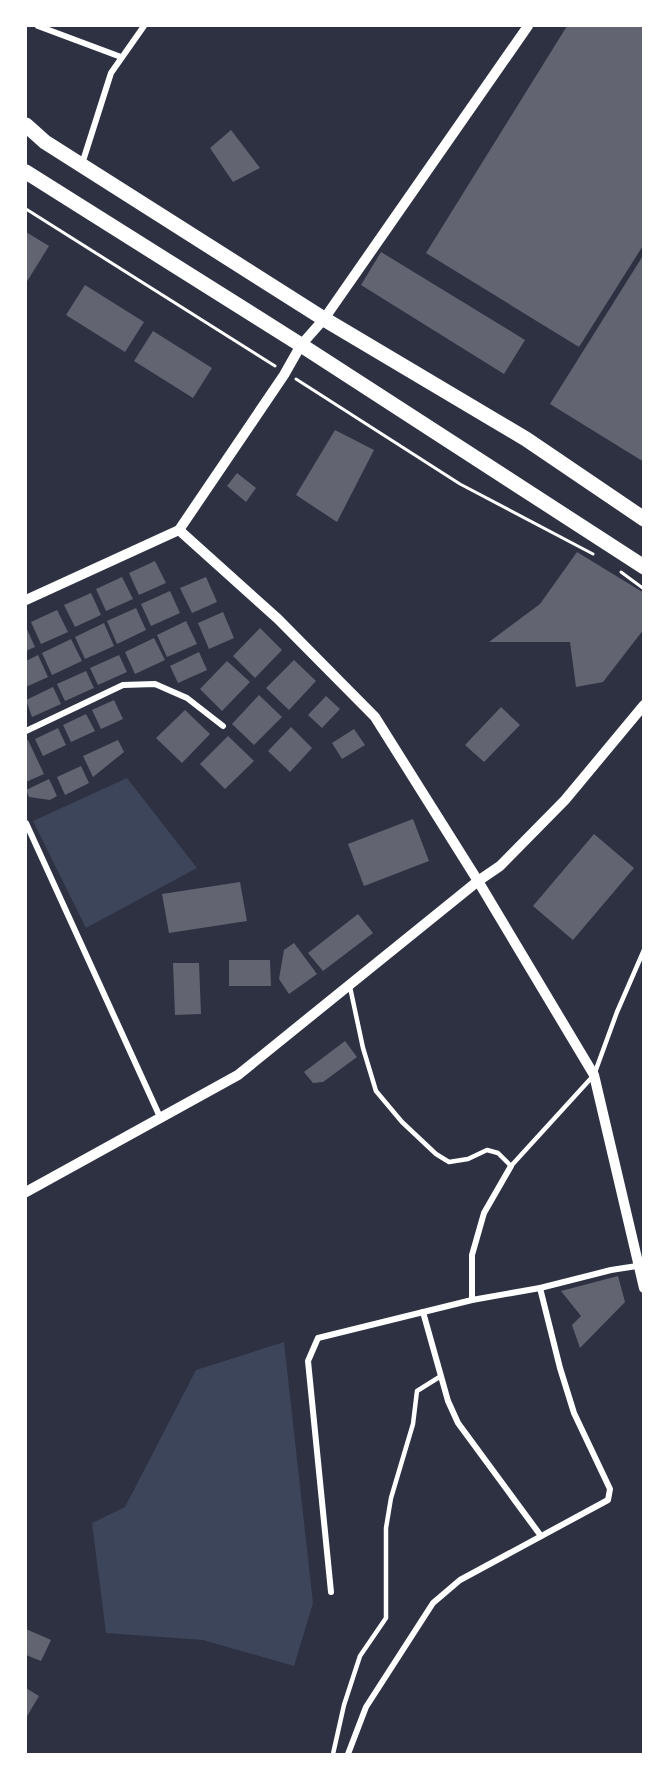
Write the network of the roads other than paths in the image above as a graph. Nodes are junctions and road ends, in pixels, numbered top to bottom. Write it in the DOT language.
graph roads {
  1 [pos="38,26"];
  2 [pos="144,26"];
  3 [pos="528,26"];
  4 [pos="122,57"];
  5 [pos="26,124"];
  6 [pos="82,164"];
  7 [pos="26,172"];
  8 [pos="324,319"];
  9 [pos="301,345"];
  10 [pos="644,519"];
  11 [pos="179,530"];
  12 [pos="644,567"];
  13 [pos="26,600"];
  14 [pos="644,705"];
  15 [pos="223,726"];
  16 [pos="26,731"];
  17 [pos="26,828"];
  18 [pos="478,881"];
  19 [pos="644,950"];
  20 [pos="350,986"];
  21 [pos="594,1075"];
  22 [pos="160,1118"];
  23 [pos="511,1166"];
  24 [pos="26,1192"];
  25 [pos="640,1263"];
  26 [pos="540,1288"];
  27 [pos="644,1288"];
  28 [pos="472,1300"];
  29 [pos="423,1312"];
  30 [pos="441,1376"];
  31 [pos="541,1536"];
  32 [pos="332,1592"];
  33 [pos="333,1755"];
  34 [pos="348,1755"];
  1 -- 4 [label="street"];
  2 -- 4 [label="street"];
  3 -- 8 [label="street"];
  4 -- 6 [label="street"];
  5 -- 6 [label="main road"];
  6 -- 8 [label="main road"];
  7 -- 9 [label="main road"];
  8 -- 9 [label="street"];
  8 -- 10 [label="main road"];
  9 -- 11 [label="street"];
  9 -- 12 [label="main road"];
  11 -- 13 [label="street"];
  11 -- 18 [label="street"];
  14 -- 18 [label="street"];
  15 -- 16 [label="street"];
  17 -- 22 [label="street"];
  18 -- 20 [label="street"];
  18 -- 21 [label="street"];
  19 -- 21 [label="lane"];
  20 -- 22 [label="street"];
  20 -- 23 [label="lane"];
  21 -- 23 [label="lane"];
  21 -- 25 [label="street"];
  22 -- 24 [label="street"];
  23 -- 28 [label="street"];
  25 -- 26 [label="street"];
  25 -- 27 [label="street"];
  26 -- 28 [label="street"];
  26 -- 31 [label="street"];
  28 -- 29 [label="street"];
  29 -- 30 [label="street"];
  29 -- 32 [label="street"];
  30 -- 31 [label="street"];
  30 -- 33 [label="lane"];
  31 -- 34 [label="street"];
}
